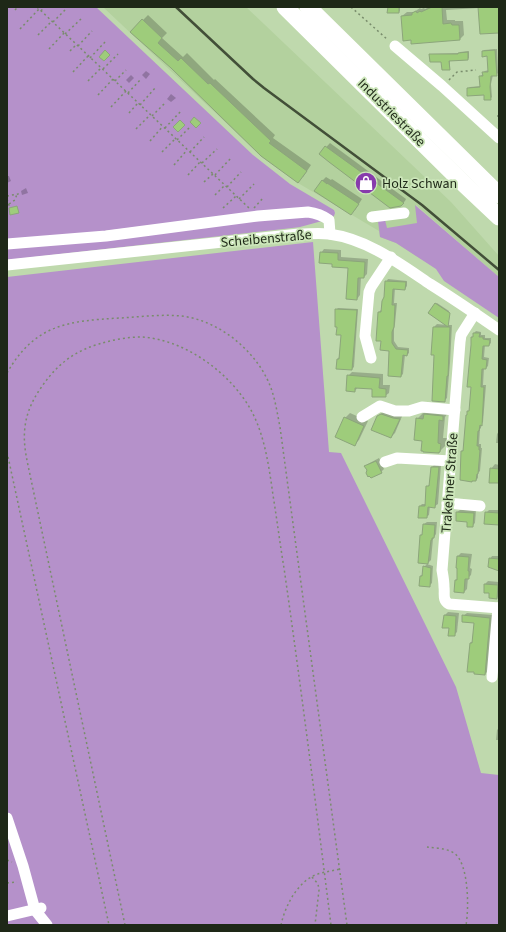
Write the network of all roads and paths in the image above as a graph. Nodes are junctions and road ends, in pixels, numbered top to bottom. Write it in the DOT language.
graph roads {
  1 [pos="18,7"];
  2 [pos="44,7"];
  3 [pos="285,7"];
  4 [pos="308,7"];
  5 [pos="351,7"];
  6 [pos="67,8"];
  7 [pos="39,9"];
  8 [pos="15,10"];
  9 [pos="81,19"];
  10 [pos="52,22"];
  11 [pos="20,29"];
  12 [pos="92,31"];
  13 [pos="65,33"];
  14 [pos="38,35"];
  15 [pos="105,42"];
  16 [pos="77,45"];
  17 [pos="395,46"];
  18 [pos="49,49"];
  19 [pos="70,51"];
  20 [pos="118,54"];
  21 [pos="90,57"];
  22 [pos="102,69"];
  23 [pos="126,70"];
  24 [pos="476,70"];
  25 [pos="73,72"];
  26 [pos="141,79"];
  27 [pos="114,80"];
  28 [pos="88,81"];
  29 [pos="442,86"];
  30 [pos="156,87"];
  31 [pos="126,91"];
  32 [pos="128,93"];
  33 [pos="98,95"];
  34 [pos="166,102"];
  35 [pos="139,104"];
  36 [pos="111,107"];
  37 [pos="181,111"];
  38 [pos="129,113"];
  39 [pos="152,116"];
  40 [pos="163,126"];
  41 [pos="191,126"];
  42 [pos="165,128"];
  43 [pos="136,129"];
  44 [pos="204,137"];
  45 [pos="175,138"];
  46 [pos="499,138"];
  47 [pos="177,140"];
  48 [pos="150,141"];
  49 [pos="217,149"];
  50 [pos="189,151"];
  51 [pos="162,152"];
  52 [pos="231,158"];
  53 [pos="201,163"];
  54 [pos="174,165"];
  55 [pos="241,172"];
  56 [pos="214,174"];
  57 [pos="188,175"];
  58 [pos="204,182"];
  59 [pos="254,184"];
  60 [pos="226,186"];
  61 [pos="215,195"];
  62 [pos="499,195"];
  63 [pos="7,196"];
  64 [pos="236,196"];
  65 [pos="264,197"];
  66 [pos="7,198"];
  67 [pos="239,199"];
  68 [pos="9,204"];
  69 [pos="10,208"];
  70 [pos="223,208"];
  71 [pos="404,213"];
  72 [pos="372,217"];
  73 [pos="499,217"];
  74 [pos="330,234"];
  75 [pos="7,244"];
  76 [pos="391,257"];
  77 [pos="7,265"];
  78 [pos="475,313"];
  79 [pos="499,330"];
  80 [pos="371,358"];
  81 [pos="7,373"];
  82 [pos="455,410"];
  83 [pos="362,417"];
  84 [pos="7,452"];
  85 [pos="451,461"];
  86 [pos="384,462"];
  87 [pos="447,504"];
  88 [pos="480,506"];
  89 [pos="498,608"];
  90 [pos="492,677"];
  91 [pos="7,818"];
  92 [pos="427,847"];
  93 [pos="340,869"];
  94 [pos="324,872"];
  95 [pos="312,877"];
  96 [pos="39,909"];
  97 [pos="7,916"];
  98 [pos="47,925"];
  99 [pos="109,925"];
  100 [pos="125,925"];
  101 [pos="281,925"];
  102 [pos="315,925"];
  103 [pos="331,925"];
  104 [pos="347,925"];
  105 [pos="466,925"];
  1 -- 8 [label="path"];
  2 -- 7 [label="path"];
  3 -- 73 [label="highway, Industriestraße"];
  4 -- 62 [label="highway, Industriestraße"];
  5 -- 17 [label="path"];
  6 -- 10 [label="path"];
  7 -- 10 [label="path"];
  7 -- 11 [label="path"];
  9 -- 13 [label="path"];
  10 -- 13 [label="path"];
  10 -- 14 [label="path"];
  12 -- 16 [label="path"];
  13 -- 16 [label="path"];
  13 -- 18 [label="path"];
  15 -- 21 [label="path"];
  16 -- 19 [label="path"];
  16 -- 21 [label="path"];
  17 -- 29 [label="street"];
  20 -- 22 [label="path"];
  21 -- 22 [label="path"];
  21 -- 25 [label="path"];
  22 -- 27 [label="path"];
  22 -- 28 [label="path"];
  23 -- 27 [label="path"];
  24 -- 29 [label="path"];
  26 -- 32 [label="path"];
  27 -- 31 [label="path"];
  27 -- 33 [label="path"];
  29 -- 46 [label="street"];
  30 -- 35 [label="path"];
  31 -- 32 [label="path"];
  31 -- 36 [label="path"];
  32 -- 35 [label="path"];
  34 -- 39 [label="path"];
  35 -- 38 [label="path"];
  35 -- 39 [label="path"];
  37 -- 42 [label="path"];
  39 -- 40 [label="path"];
  39 -- 43 [label="path"];
  40 -- 42 [label="path"];
  40 -- 48 [label="path"];
  41 -- 47 [label="path"];
  42 -- 45 [label="path"];
  44 -- 50 [label="path"];
  45 -- 47 [label="path"];
  45 -- 51 [label="path"];
  47 -- 50 [label="path"];
  49 -- 53 [label="path"];
  50 -- 53 [label="path"];
  50 -- 54 [label="path"];
  52 -- 56 [label="path"];
  53 -- 56 [label="path"];
  53 -- 57 [label="path"];
  55 -- 60 [label="path"];
  56 -- 58 [label="path"];
  56 -- 60 [label="path"];
  59 -- 67 [label="path"];
  60 -- 61 [label="path"];
  60 -- 64 [label="path"];
  63 -- 68 [label="path"];
  64 -- 67 [label="path"];
  64 -- 70 [label="path"];
  65 -- 67 [label="path"];
  66 -- 68 [label="path"];
  68 -- 69 [label="path"];
  71 -- 72 [label="street"];
  74 -- 75 [label="street"];
  74 -- 76 [label="street, Scheibenstraße"];
  74 -- 77 [label="street, Scheibenstraße"];
  76 -- 78 [label="street, Scheibenstraße"];
  76 -- 80 [label="street"];
  78 -- 79 [label="street, Scheibenstraße"];
  78 -- 82 [label="street, Trakehner Straße"];
  81 -- 93 [label="path"];
  82 -- 83 [label="street"];
  82 -- 85 [label="street, Trakehner Straße"];
  84 -- 99 [label="path"];
  85 -- 86 [label="street"];
  85 -- 87 [label="street, Trakehner Straße"];
  87 -- 88 [label="street"];
  87 -- 89 [label="street, Trakehner Straße"];
  89 -- 90 [label="street"];
  91 -- 96 [label="street"];
  92 -- 105 [label="path"];
  93 -- 94 [label="path"];
  93 -- 104 [label="path"];
  94 -- 95 [label="path"];
  94 -- 100 [label="path"];
  94 -- 103 [label="path"];
  95 -- 101 [label="path"];
  95 -- 102 [label="path"];
  96 -- 97 [label="street"];
  96 -- 98 [label="street"];
}
